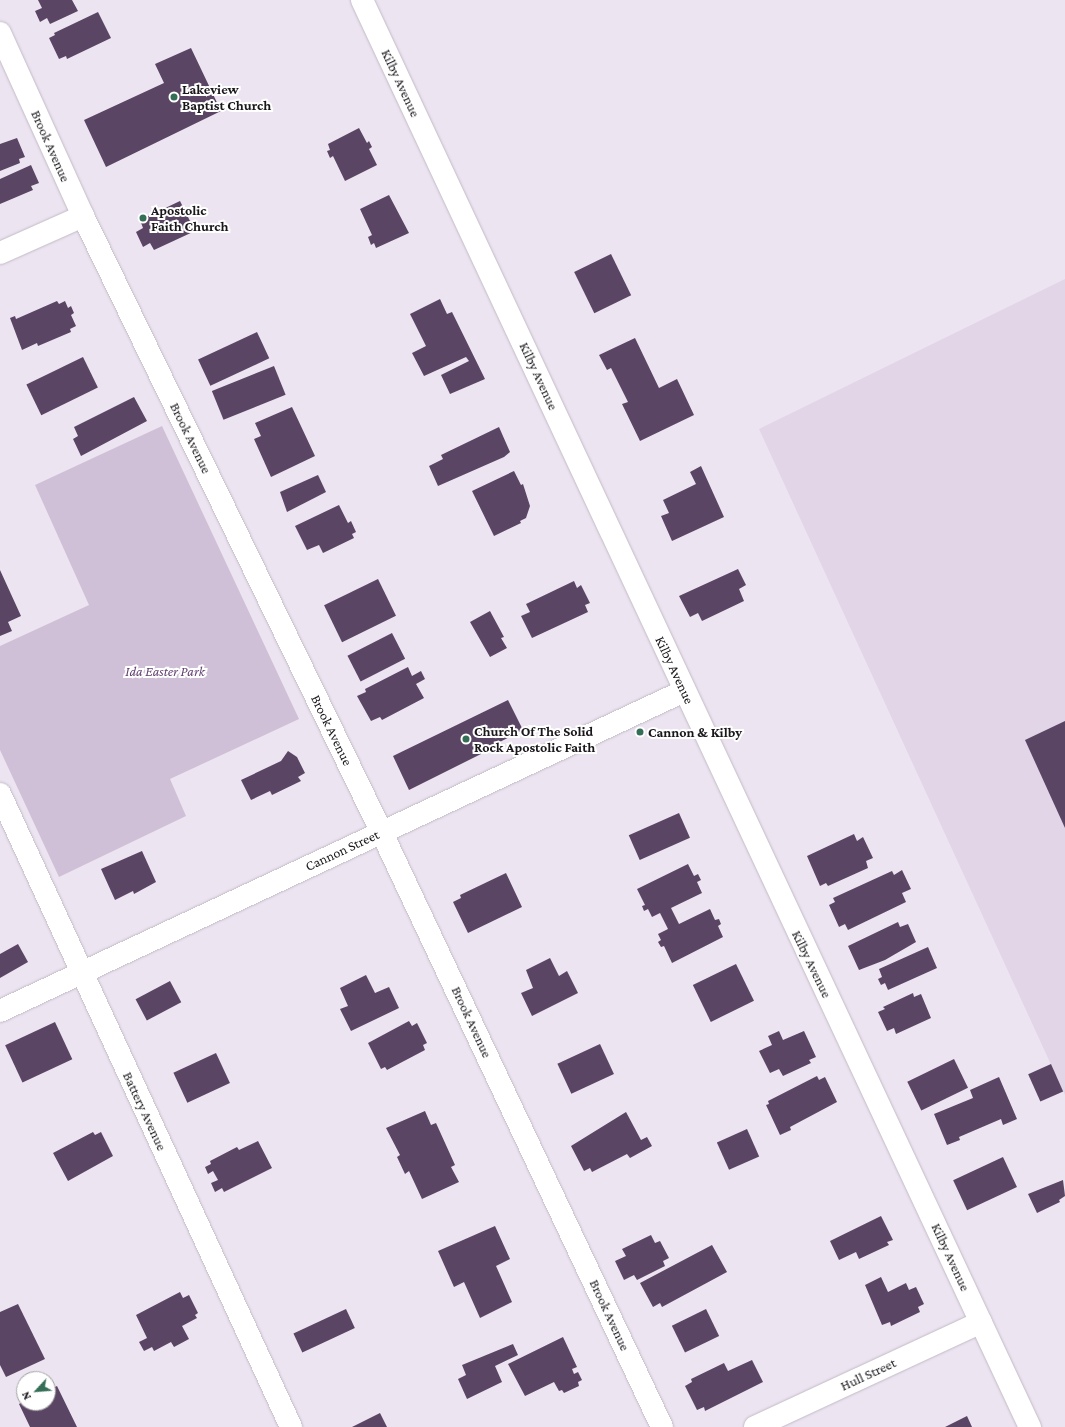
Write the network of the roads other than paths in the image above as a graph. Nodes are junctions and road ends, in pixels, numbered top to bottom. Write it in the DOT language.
graph roads {
  1 [pos="362,0"];
  2 [pos="0,33"];
  3 [pos="83,216"];
  4 [pos="0,253"];
  5 [pos="684,692"];
  6 [pos="0,794"];
  7 [pos="381,831"];
  8 [pos="82,974"];
  9 [pos="0,1011"];
  10 [pos="981,1322"];
  11 [pos="291,1427"];
  12 [pos="662,1427"];
  13 [pos="755,1427"];
  14 [pos="1030,1427"];
  1 -- 5 [label="street, Kilby Avenue"];
  2 -- 3 [label="street, Brook Avenue"];
  3 -- 4 [label="street"];
  3 -- 7 [label="street, Brook Avenue"];
  5 -- 7 [label="street, Cannon Street"];
  5 -- 10 [label="street, Kilby Avenue"];
  6 -- 8 [label="street, Battery Avenue"];
  7 -- 8 [label="street, Cannon Street"];
  7 -- 12 [label="street, Brook Avenue"];
  8 -- 9 [label="street, Cannon Street"];
  8 -- 11 [label="street, Battery Avenue"];
  10 -- 13 [label="street, Hull Street"];
  10 -- 14 [label="street, Kilby Avenue"];
}
